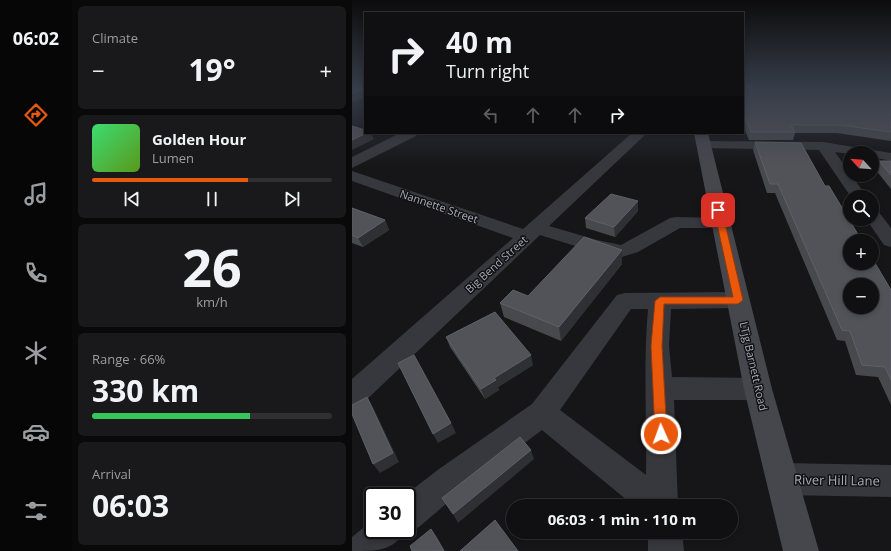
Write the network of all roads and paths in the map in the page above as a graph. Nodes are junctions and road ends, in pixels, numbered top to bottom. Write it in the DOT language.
graph roads {
  1 [pos="409,134"];
  2 [pos="639,134"];
  3 [pos="703,139"];
  4 [pos="823,146"];
  5 [pos="843,149"];
  6 [pos="879,155"];
  7 [pos="891,157"];
  8 [pos="352,163"];
  9 [pos="352,176"];
  10 [pos="854,190"];
  11 [pos="721,223"];
  12 [pos="879,225"];
  13 [pos="531,232"];
  14 [pos="891,242"];
  15 [pos="738,300"];
  16 [pos="660,301"];
  17 [pos="659,388"];
  18 [pos="758,389"];
  19 [pos="352,396"];
  20 [pos="542,413"];
  21 [pos="782,479"];
  22 [pos="891,481"];
  23 [pos="652,499"];
  24 [pos="661,499"];
  25 [pos="416,507"];
  26 [pos="377,539"];
  27 [pos="665,539"];
  28 [pos="362,551"];
  29 [pos="666,551"];
  30 [pos="801,551"];
  1 -- 8 [label="street"];
  2 -- 13 [label="street, Big Bend Street"];
  3 -- 4 [label="street"];
  3 -- 11 [label="street, LTjg Barnett Road"];
  4 -- 5 [label="street"];
  4 -- 10 [label="street"];
  6 -- 7 [label="street"];
  9 -- 13 [label="street, Nannette Street"];
  11 -- 13 [label="street, Nannette Street"];
  11 -- 15 [label="street, LTjg Barnett Road"];
  12 -- 14 [label="street"];
  13 -- 19 [label="street, Big Bend Street"];
  15 -- 16 [label="street"];
  15 -- 18 [label="street, LTjg Barnett Road"];
  16 -- 17 [label="street"];
  16 -- 20 [label="street"];
  17 -- 18 [label="street"];
  17 -- 24 [label="street"];
  18 -- 21 [label="street, LTjg Barnett Road"];
  20 -- 23 [label="street"];
  20 -- 25 [label="street"];
  21 -- 22 [label="street, River Hill Lane"];
  21 -- 30 [label="street, LTjg Barnett Road"];
  26 -- 28 [label="street"];
  27 -- 29 [label="street"];
}
